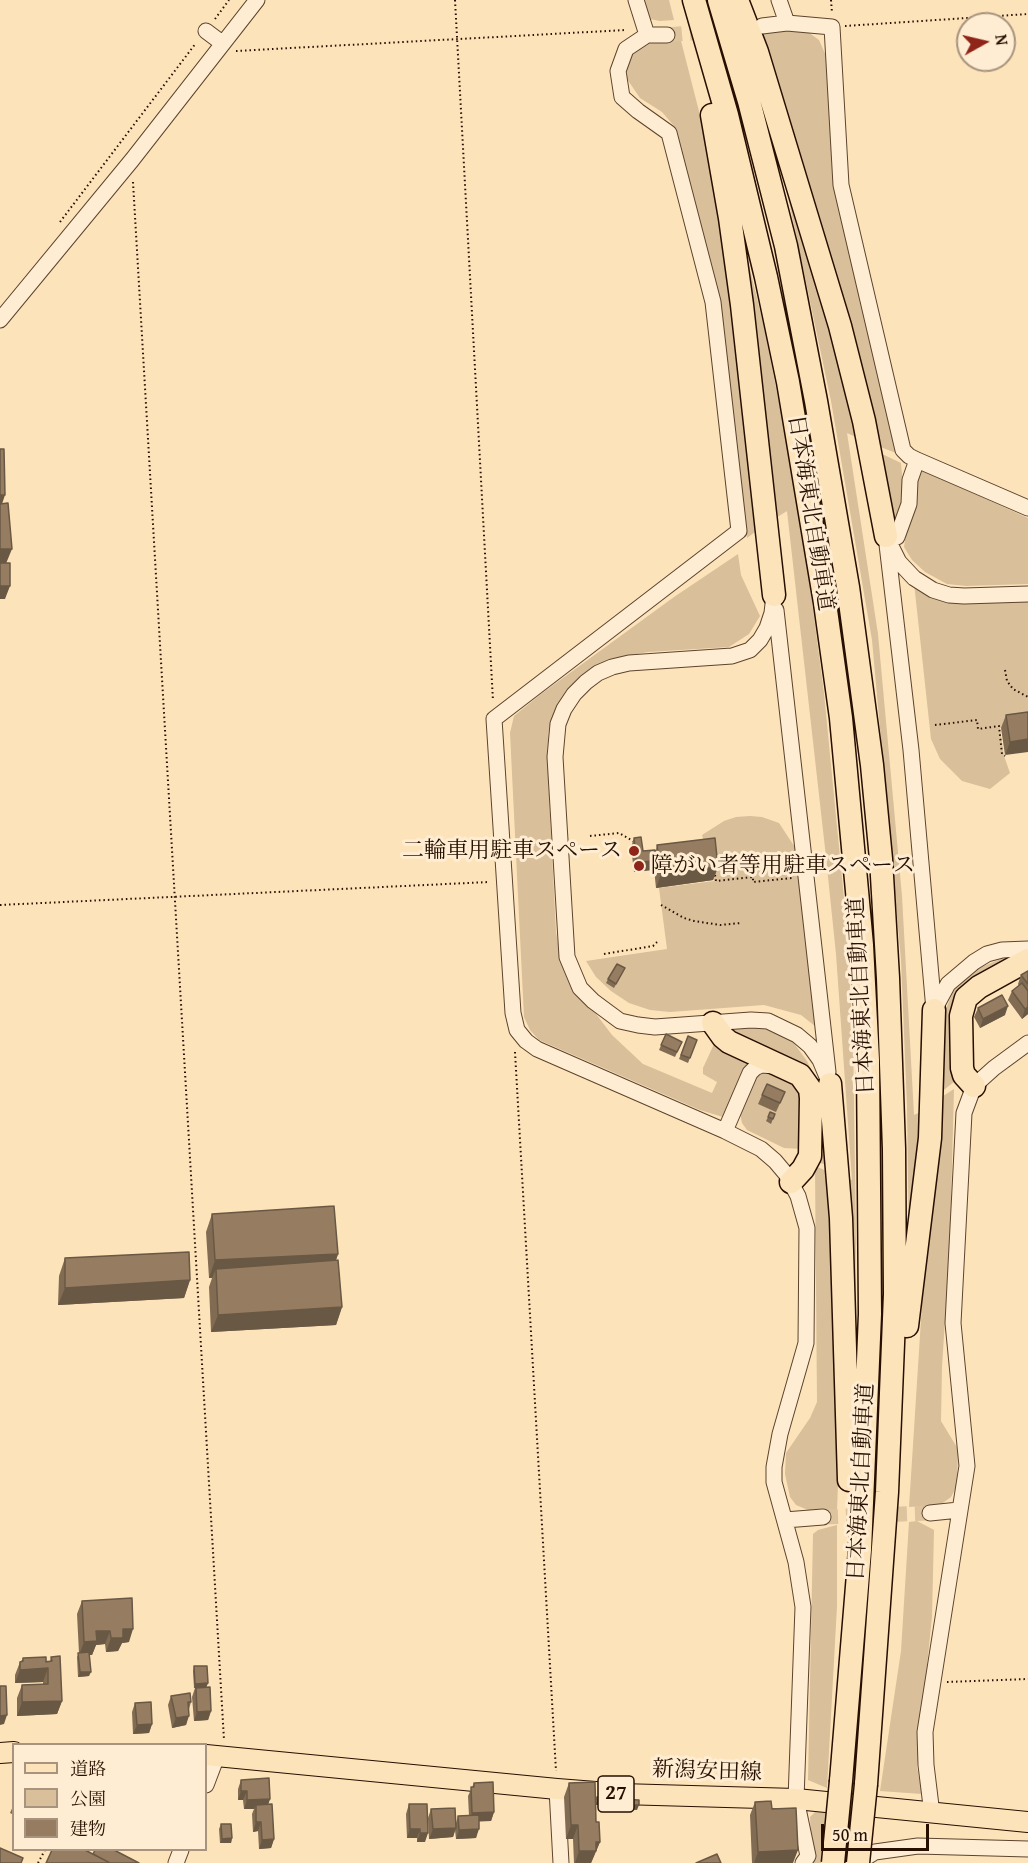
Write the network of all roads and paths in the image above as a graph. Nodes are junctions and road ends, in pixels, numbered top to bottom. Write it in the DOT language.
graph roads {
  1 [pos="229,0"];
  2 [pos="257,0"];
  3 [pos="455,0"];
  4 [pos="636,0"];
  5 [pos="681,0"];
  6 [pos="694,0"];
  7 [pos="719,0"];
  8 [pos="737,0"];
  9 [pos="779,0"];
  10 [pos="1028,14"];
  11 [pos="787,23"];
  12 [pos="762,26"];
  13 [pos="832,27"];
  14 [pos="206,31"];
  15 [pos="647,35"];
  16 [pos="667,35"];
  17 [pos="457,40"];
  18 [pos="219,48"];
  19 [pos="132,160"];
  20 [pos="57,225"];
  21 [pos="0,320"];
  22 [pos="917,460"];
  23 [pos="1028,508"];
  24 [pos="891,537"];
  25 [pos="1028,594"];
  26 [pos="774,595"];
  27 [pos="1005,670"];
  28 [pos="1028,698"];
  29 [pos="494,719"];
  30 [pos="936,725"];
  31 [pos="1005,756"];
  32 [pos="590,836"];
  33 [pos="643,846"];
  34 [pos="714,871"];
  35 [pos="800,876"];
  36 [pos="504,881"];
  37 [pos="175,898"];
  38 [pos="0,905"];
  39 [pos="661,905"];
  40 [pos="741,923"];
  41 [pos="657,942"];
  42 [pos="1028,949"];
  43 [pos="604,954"];
  44 [pos="1028,960"];
  45 [pos="934,1010"];
  46 [pos="713,1023"];
  47 [pos="1028,1043"];
  48 [pos="515,1049"];
  49 [pos="781,1066"];
  50 [pos="830,1084"];
  51 [pos="974,1086"];
  52 [pos="725,1131"];
  53 [pos="791,1182"];
  54 [pos="959,1510"];
  55 [pos="930,1514"];
  56 [pos="823,1517"];
  57 [pos="785,1520"];
  58 [pos="1028,1679"];
  59 [pos="932,1683"];
  60 [pos="849,1703"];
  61 [pos="872,1728"];
  62 [pos="216,1756"];
  63 [pos="207,1782"];
  64 [pos="557,1789"];
  65 [pos="795,1799"];
  66 [pos="932,1814"];
  67 [pos="1028,1822"];
  68 [pos="1028,1849"];
  69 [pos="899,1856"];
  70 [pos="561,1863"];
  71 [pos="804,1863"];
  72 [pos="833,1863"];
  73 [pos="858,1863"];
  1 -- 14 [label="path"];
  2 -- 18 [label="street"];
  3 -- 17 [label="path"];
  4 -- 15 [label="street"];
  5 -- 26 [label="highway"];
  6 -- 60 [label="highway, 日本海東北自動車道"];
  7 -- 61 [label="highway, 日本海東北自動車道"];
  8 -- 24 [label="highway"];
  9 -- 11 [label="street"];
  10 -- 13 [label="path"];
  11 -- 12 [label="street"];
  11 -- 13 [label="street"];
  13 -- 22 [label="street"];
  14 -- 18 [label="street"];
  14 -- 20 [label="path"];
  15 -- 16 [label="street"];
  15 -- 17 [label="path"];
  15 -- 29 [label="street"];
  17 -- 18 [label="path"];
  17 -- 29 [label="path"];
  18 -- 19 [label="street"];
  19 -- 21 [label="street"];
  19 -- 37 [label="path"];
  22 -- 23 [label="street"];
  22 -- 24 [label="street"];
  24 -- 25 [label="street"];
  24 -- 45 [label="street"];
  26 -- 46 [label="street"];
  26 -- 50 [label="street"];
  27 -- 28 [label="path"];
  29 -- 36 [label="street"];
  30 -- 31 [label="path"];
  32 -- 33 [label="path"];
  34 -- 35 [label="path"];
  36 -- 37 [label="path"];
  36 -- 52 [label="street"];
  37 -- 38 [label="path"];
  37 -- 62 [label="path"];
  39 -- 40 [label="path"];
  41 -- 43 [label="path"];
  42 -- 45 [label="street"];
  44 -- 51 [label="highway"];
  45 -- 61 [label="highway"];
  46 -- 49 [label="highway"];
  46 -- 50 [label="street"];
  47 -- 51 [label="street"];
  48 -- 64 [label="path"];
  49 -- 52 [label="street"];
  49 -- 53 [label="highway"];
  50 -- 60 [label="highway"];
  51 -- 54 [label="street"];
  52 -- 53 [label="street"];
  53 -- 57 [label="street"];
  54 -- 55 [label="street"];
  54 -- 59 [label="street"];
  56 -- 57 [label="street"];
  57 -- 65 [label="street"];
  58 -- 59 [label="path"];
  59 -- 66 [label="street"];
  60 -- 72 [label="highway, 日本海東北自動車道, bridge"];
  61 -- 73 [label="highway, 日本海東北自動車道, bridge"];
  62 -- 63 [label="street"];
  62 -- 64 [label="main road, 新潟安田線 / 27"];
  64 -- 65 [label="main road, 新潟安田線 / 27"];
  64 -- 70 [label="street"];
  65 -- 66 [label="main road, 新潟安田線 / 27"];
  65 -- 71 [label="street"];
  66 -- 67 [label="main road, 新潟安田線 / 27"];
  68 -- 69 [label="street"];
  69 -- 73 [label="street"];
}
